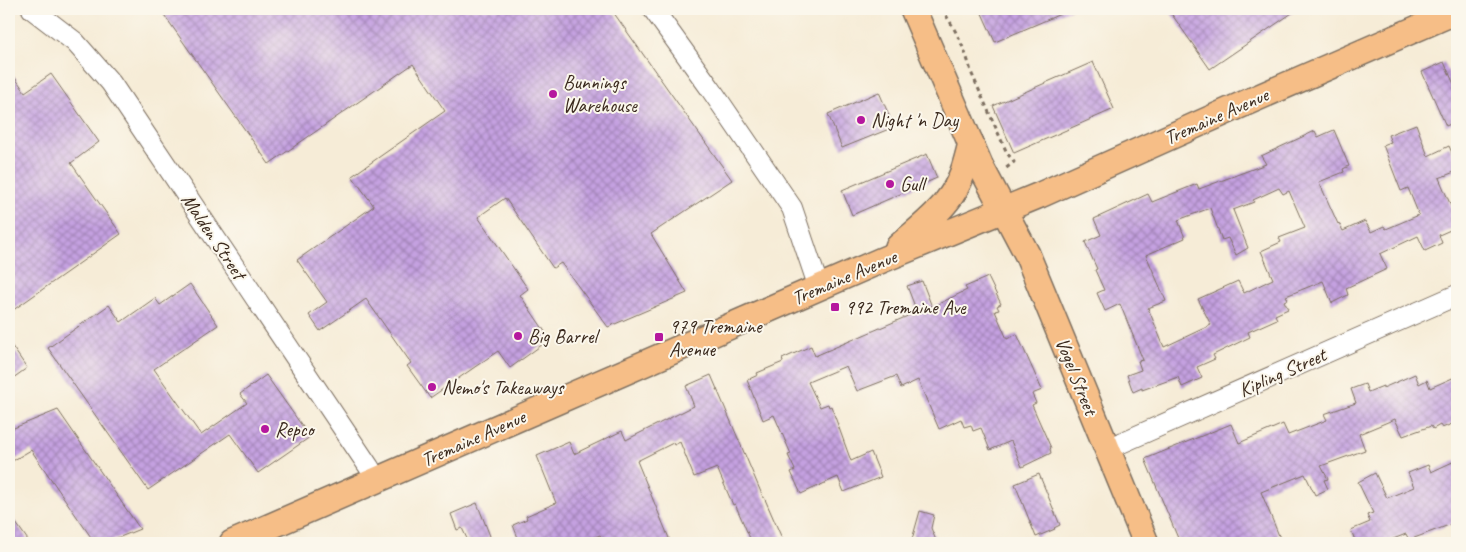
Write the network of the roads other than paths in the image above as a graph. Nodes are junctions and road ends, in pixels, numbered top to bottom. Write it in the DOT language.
graph roads {
  1 [pos="32,9"];
  2 [pos="913,9"];
  3 [pos="657,10"];
  4 [pos="1457,11"];
  5 [pos="970,143"];
  6 [pos="1004,210"];
  7 [pos="882,260"];
  8 [pos="819,288"];
  9 [pos="1457,295"];
  10 [pos="1107,448"];
  11 [pos="377,481"];
  12 [pos="232,543"];
  13 [pos="1146,543"];
  1 -- 11 [label="street, Malden Street"];
  2 -- 5 [label="main road, Vogel Street"];
  3 -- 8 [label="street"];
  4 -- 6 [label="main road, Tremaine Avenue"];
  5 -- 6 [label="main road, Vogel Street"];
  5 -- 7 [label="main road"];
  6 -- 7 [label="main road, Tremaine Avenue"];
  6 -- 10 [label="main road, Vogel Street"];
  7 -- 8 [label="main road, Tremaine Avenue"];
  8 -- 11 [label="main road, Tremaine Avenue"];
  9 -- 10 [label="street, Kipling Street"];
  10 -- 13 [label="main road, Vogel Street"];
  11 -- 12 [label="main road, Tremaine Avenue"];
}
